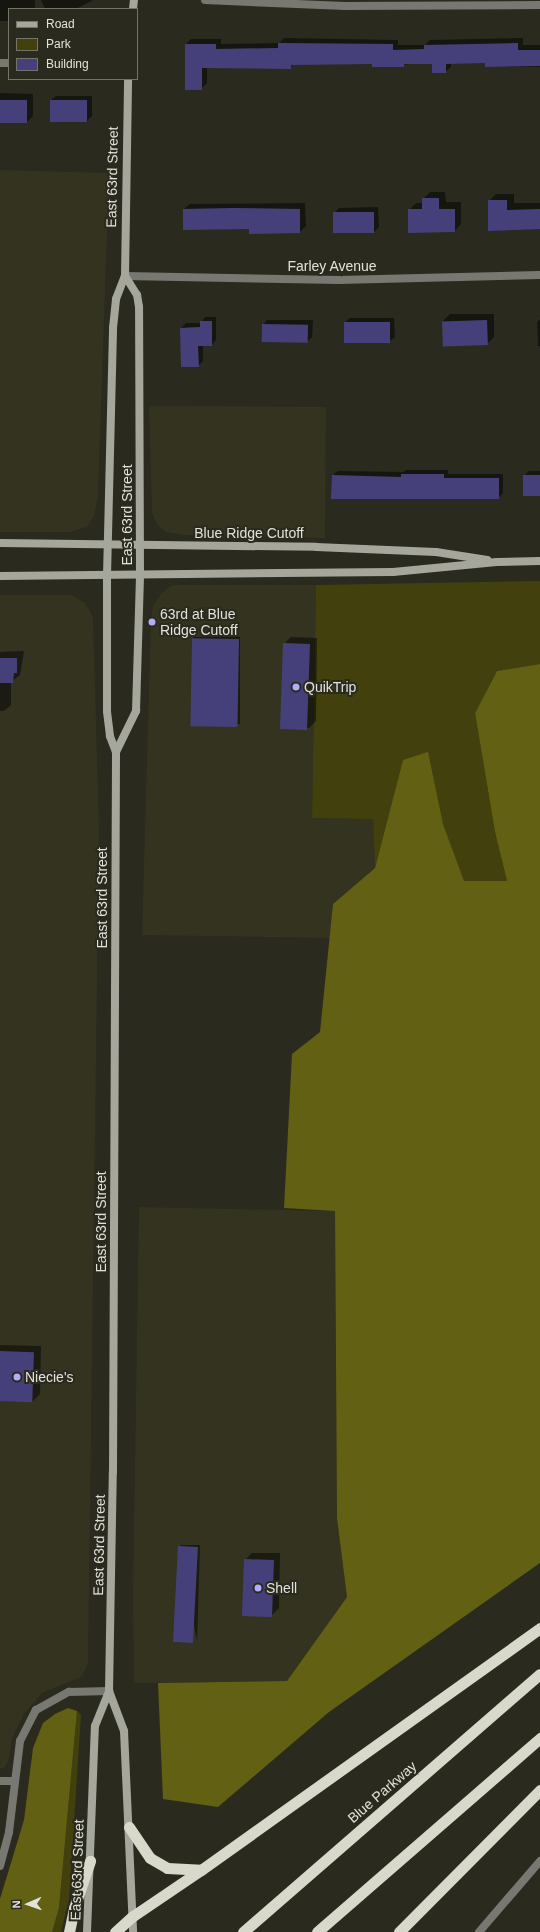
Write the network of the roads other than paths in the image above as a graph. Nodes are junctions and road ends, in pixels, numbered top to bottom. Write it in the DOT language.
graph roads {
  1 [pos="205,0"];
  2 [pos="540,5"];
  3 [pos="128,80"];
  4 [pos="540,274"];
  5 [pos="125,276"];
  6 [pos="0,543"];
  7 [pos="108,545"];
  8 [pos="140,545"];
  9 [pos="540,561"];
  10 [pos="497,562"];
  11 [pos="0,576"];
  12 [pos="107,576"];
  13 [pos="140,576"];
  14 [pos="116,752"];
  15 [pos="540,1628"];
  16 [pos="540,1674"];
  17 [pos="109,1692"];
  18 [pos="540,1738"];
  19 [pos="15,1781"];
  20 [pos="0,1782"];
  21 [pos="540,1790"];
  22 [pos="129,1827"];
  23 [pos="90,1861"];
  24 [pos="540,1861"];
  25 [pos="0,1866"];
  26 [pos="201,1870"];
  27 [pos="133,1916"];
  28 [pos="69,1932"];
  29 [pos="87,1932"];
  30 [pos="115,1932"];
  31 [pos="133,1932"];
  32 [pos="243,1932"];
  33 [pos="317,1932"];
  34 [pos="399,1932"];
  35 [pos="479,1932"];
  1 -- 2 [label="street"];
  3 -- 5 [label="main road, East 63rd Street"];
  4 -- 5 [label="street, Farley Avenue"];
  5 -- 7 [label="main road, East 63rd Street"];
  5 -- 8 [label="main road, East 63rd Street"];
  6 -- 7 [label="main road, Blue Ridge Cutoff"];
  7 -- 8 [label="main road, Blue Ridge Cutoff"];
  7 -- 12 [label="main road, East 63rd Street"];
  8 -- 10 [label="main road, Blue Ridge Cutoff"];
  8 -- 13 [label="main road, East 63rd Street"];
  9 -- 10 [label="main road, Blue Ridge Cutoff"];
  10 -- 13 [label="main road, Blue Ridge Cutoff"];
  11 -- 12 [label="main road, Blue Ridge Cutoff"];
  12 -- 13 [label="main road, Blue Ridge Cutoff"];
  12 -- 14 [label="main road, East 63rd Street"];
  13 -- 14 [label="main road, East 63rd Street"];
  14 -- 17 [label="main road, East 63rd Street"];
  15 -- 26 [label="highway"];
  16 -- 32 [label="highway, Blue Parkway"];
  17 -- 19 [label="street"];
  17 -- 22 [label="main road, East 63rd Street"];
  17 -- 23 [label="main road, East 63rd Street"];
  18 -- 33 [label="highway"];
  19 -- 20 [label="street"];
  19 -- 25 [label="street"];
  21 -- 34 [label="highway"];
  22 -- 26 [label="highway"];
  22 -- 27 [label="main road, East 63rd Street"];
  23 -- 28 [label="highway"];
  23 -- 29 [label="main road, East 63rd Street"];
  24 -- 35 [label="street"];
  26 -- 27 [label="highway"];
  27 -- 30 [label="highway"];
  27 -- 31 [label="main road, East 63rd Street"];
}
